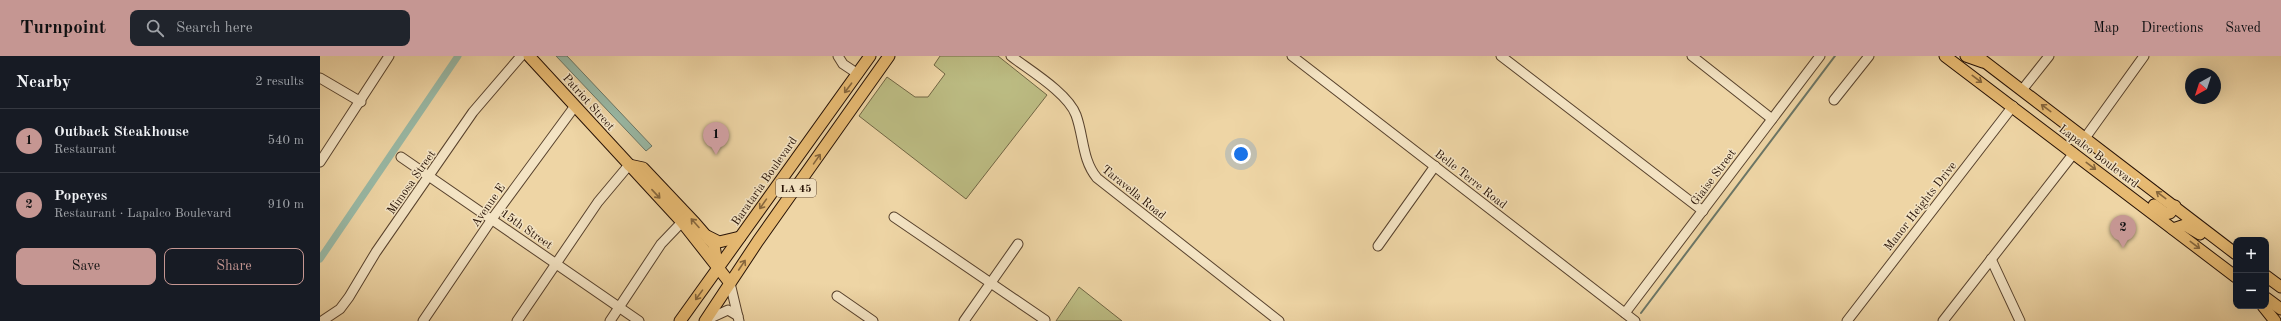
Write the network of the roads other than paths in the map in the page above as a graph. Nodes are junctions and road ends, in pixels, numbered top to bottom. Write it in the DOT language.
graph roads {
  1 [pos="389,56"];
  2 [pos="521,56"];
  3 [pos="529,56"];
  4 [pos="838,56"];
  5 [pos="870,56"];
  6 [pos="889,56"];
  7 [pos="1011,56"];
  8 [pos="1292,56"];
  9 [pos="1501,56"];
  10 [pos="1692,56"];
  11 [pos="1820,56"];
  12 [pos="1868,56"];
  13 [pos="1945,56"];
  14 [pos="1966,56"];
  15 [pos="2049,56"];
  16 [pos="2144,56"];
  17 [pos="1981,59"];
  18 [pos="858,74"];
  19 [pos="320,78"];
  20 [pos="2022,90"];
  21 [pos="1834,100"];
  22 [pos="361,102"];
  23 [pos="576,106"];
  24 [pos="2013,106"];
  25 [pos="1772,119"];
  26 [pos="2085,138"];
  27 [pos="2074,153"];
  28 [pos="401,157"];
  29 [pos="320,162"];
  30 [pos="630,165"];
  31 [pos="1435,166"];
  32 [pos="430,177"];
  33 [pos="2115,184"];
  34 [pos="2175,206"];
  35 [pos="1703,211"];
  36 [pos="894,217"];
  37 [pos="492,219"];
  38 [pos="682,222"];
  39 [pos="2173,229"];
  40 [pos="706,236"];
  41 [pos="740,237"];
  42 [pos="1018,244"];
  43 [pos="1378,246"];
  44 [pos="2233,252"];
  45 [pos="1991,259"];
  46 [pos="555,264"];
  47 [pos="718,268"];
  48 [pos="2233,275"];
  49 [pos="2269,275"];
  50 [pos="2269,277"];
  51 [pos="2281,277"];
  52 [pos="990,282"];
  53 [pos="730,283"];
  54 [pos="2281,287"];
  55 [pos="837,296"];
  56 [pos="2269,300"];
  57 [pos="620,308"];
  58 [pos="2265,309"];
  59 [pos="2281,309"];
  60 [pos="1625,313"];
  61 [pos="739,318"];
  62 [pos="1045,320"];
  63 [pos="322,321"];
  64 [pos="423,321"];
  65 [pos="517,321"];
  66 [pos="610,321"];
  67 [pos="639,321"];
  68 [pos="680,321"];
  69 [pos="705,321"];
  70 [pos="873,321"];
  71 [pos="964,321"];
  72 [pos="1279,321"];
  73 [pos="1635,321"];
  74 [pos="1847,321"];
  75 [pos="1943,321"];
  76 [pos="2020,321"];
  77 [pos="2275,321"];
  1 -- 22 [label="street"];
  2 -- 32 [label="street, Mimosa Street"];
  3 -- 23 [label="main road, Patriot Street"];
  4 -- 18 [label="street"];
  5 -- 18 [label="main road, Barataria Boulevard / LA 45"];
  53 -- 6 [label="main road, LA 45, one-way"];
  7 -- 72 [label="street, Taravella Road"];
  8 -- 31 [label="street, Belle Terre Road"];
  9 -- 35 [label="street"];
  10 -- 25 [label="street"];
  11 -- 25 [label="street, Giaise Street"];
  12 -- 21 [label="street"];
  13 -- 24 [label="main road, Lapalco Boulevard, one-way"];
  14 -- 17 [label="main road, Lapalco Boulevard"];
  15 -- 20 [label="street"];
  16 -- 26 [label="street"];
  17 -- 20 [label="main road, Lapalco Boulevard"];
  18 -- 41 [label="main road, Barataria Boulevard / LA 45, one-way"];
  19 -- 22 [label="street"];
  26 -- 20 [label="main road, Lapalco Boulevard, one-way"];
  22 -- 29 [label="street"];
  23 -- 30 [label="main road, Patriot Street"];
  23 -- 37 [label="street, Avenue E"];
  24 -- 27 [label="main road, Lapalco Boulevard"];
  24 -- 74 [label="street, Manor Heights Drive"];
  25 -- 35 [label="street, Giaise Street"];
  34 -- 26 [label="main road, Lapalco Boulevard, one-way"];
  27 -- 33 [label="main road, Lapalco Boulevard, one-way"];
  27 -- 45 [label="street"];
  28 -- 32 [label="street, 15th Street"];
  30 -- 38 [label="main road, Patriot Street, one-way"];
  40 -- 30 [label="main road, Patriot Street, one-way"];
  30 -- 46 [label="street"];
  31 -- 43 [label="street"];
  31 -- 60 [label="street, Belle Terre Road"];
  32 -- 37 [label="street, 15th Street"];
  32 -- 63 [label="street, Mimosa Street"];
  33 -- 34 [label="main road"];
  33 -- 39 [label="main road, Lapalco Boulevard"];
  34 -- 44 [label="main road, Lapalco Boulevard"];
  35 -- 60 [label="street, Giaise Street"];
  36 -- 52 [label="street"];
  37 -- 46 [label="street, 15th Street"];
  37 -- 64 [label="street, Avenue E"];
  38 -- 47 [label="main road, Patriot Street"];
  38 -- 57 [label="street"];
  39 -- 44 [label="main road"];
  39 -- 48 [label="main road, Lapalco Boulevard, one-way"];
  40 -- 41 [label="main road"];
  40 -- 47 [label="main road, Patriot Street"];
  41 -- 47 [label="main road, Barataria Boulevard / LA 45"];
  42 -- 52 [label="street"];
  45 -- 75 [label="street"];
  45 -- 76 [label="street"];
  46 -- 57 [label="street, 15th Street"];
  46 -- 65 [label="street"];
  47 -- 53 [label="main road, Patriot Street"];
  47 -- 68 [label="main road, Barataria Boulevard / LA 45, one-way"];
  49 -- 51 [label="main road"];
  50 -- 54 [label="main road"];
  52 -- 62 [label="street"];
  52 -- 71 [label="street"];
  53 -- 61 [label="street"];
  53 -- 69 [label="main road, LA 45"];
  55 -- 70 [label="street"];
  56 -- 59 [label="main road"];
  57 -- 66 [label="street"];
  57 -- 67 [label="street, 15th Street"];
  58 -- 77 [label="main road"];
  60 -- 73 [label="street, Belle Terre Road"];
  61 -- 69 [label="street"];
}
